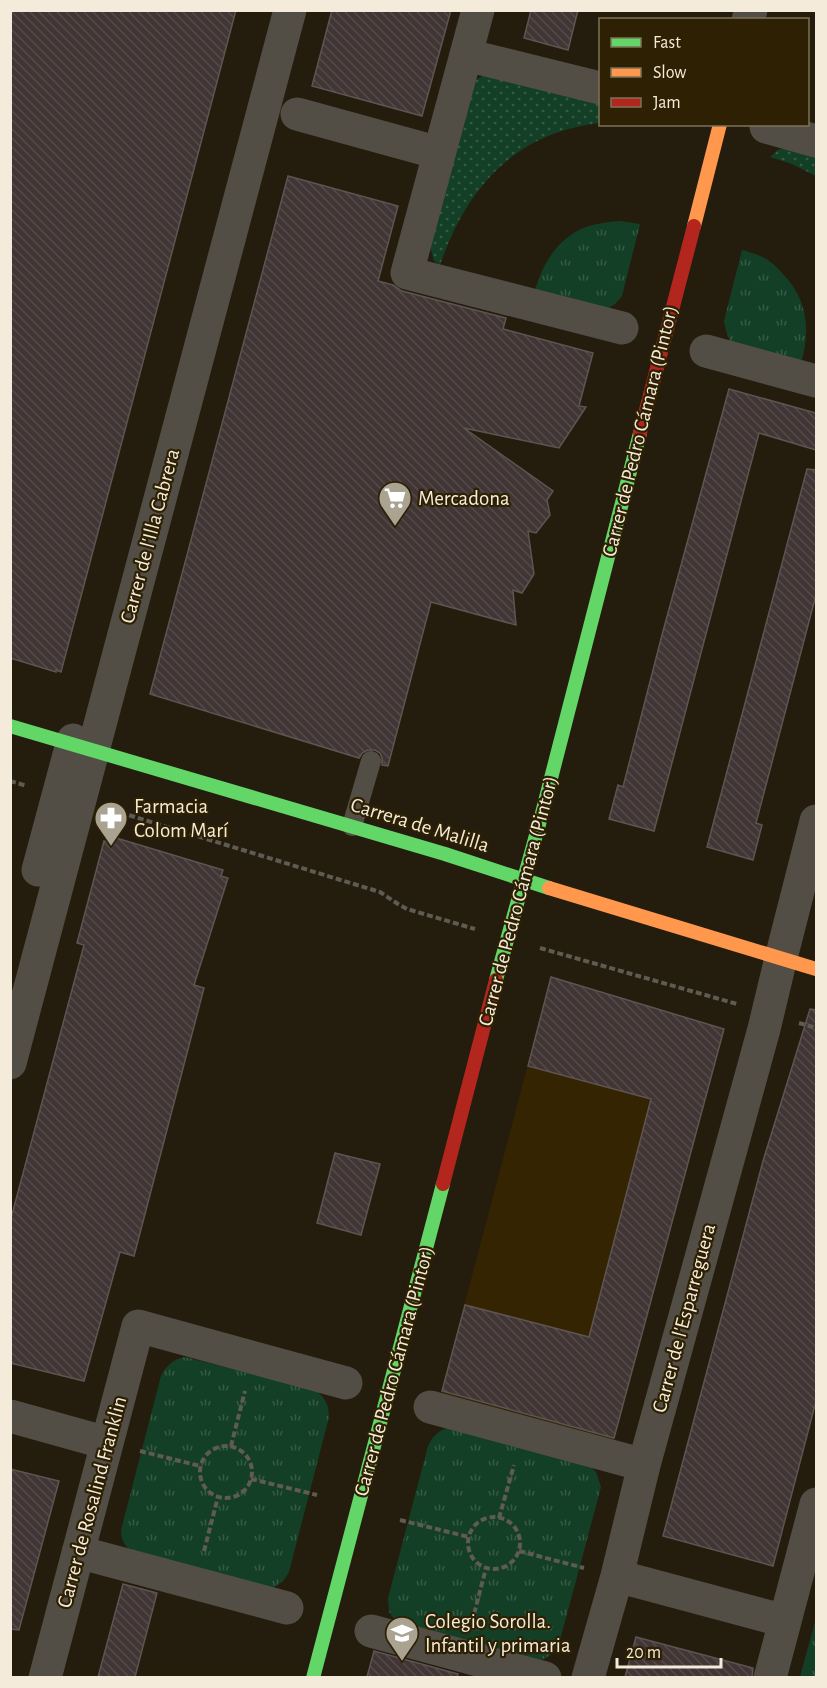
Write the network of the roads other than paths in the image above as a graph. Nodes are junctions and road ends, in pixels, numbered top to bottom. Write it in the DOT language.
graph roads {
  1 [pos="267,10"];
  2 [pos="290,10"];
  3 [pos="478,10"];
  4 [pos="466,55"];
  5 [pos="599,87"];
  6 [pos="297,114"];
  7 [pos="719,126"];
  8 [pos="766,127"];
  9 [pos="816,141"];
  10 [pos="439,153"];
  11 [pos="622,328"];
  12 [pos="706,351"];
  13 [pos="816,381"];
  14 [pos="10,726"];
  15 [pos="83,747"];
  16 [pos="371,761"];
  17 [pos="816,821"];
  18 [pos="352,826"];
  19 [pos="524,880"];
  20 [pos="781,958"];
  21 [pos="816,969"];
  22 [pos="10,973"];
  23 [pos="10,1063"];
  24 [pos="346,1383"];
  25 [pos="430,1407"];
  26 [pos="10,1416"];
  27 [pos="107,1443"];
  28 [pos="644,1465"];
  29 [pos="816,1504"];
  30 [pos="78,1552"];
  31 [pos="617,1576"];
  32 [pos="287,1608"];
  33 [pos="785,1621"];
  34 [pos="371,1631"];
  35 [pos="45,1677"];
  36 [pos="314,1677"];
  37 [pos="545,1677"];
  38 [pos="588,1677"];
  39 [pos="770,1677"];
  1 -- 15 [label="street, Carrer de l'Illa Cabrera"];
  2 -- 15 [label="street, Carrer de l'Illa Cabrera"];
  3 -- 4 [label="street"];
  4 -- 5 [label="street"];
  4 -- 10 [label="street"];
  6 -- 10 [label="street"];
  7 -- 19 [label="street, Carrer de Pedro Cámara (Pintor)"];
  8 -- 9 [label="street"];
  10 -- 11 [label="street"];
  12 -- 13 [label="street"];
  14 -- 15 [label="street, Carrera de Malilla"];
  15 -- 18 [label="street, Carrera de Malilla"];
  15 -- 22 [label="street, Carrer de l'Illa Cabrera"];
  15 -- 23 [label="street, Carrer de l'Illa Cabrera"];
  16 -- 18 [label="lane"];
  17 -- 20 [label="street, Carrer de l'Esparreguera"];
  18 -- 19 [label="street, Carrera de Malilla"];
  19 -- 20 [label="street, Carrera de Malilla"];
  19 -- 36 [label="street, Carrer de Pedro Cámara (Pintor)"];
  20 -- 21 [label="street, Carrera de Malilla"];
  20 -- 28 [label="street, Carrer de l'Esparreguera"];
  24 -- 27 [label="street, Carrer de Rosalind Franklin"];
  25 -- 28 [label="street"];
  26 -- 27 [label="street"];
  27 -- 30 [label="street, Carrer de Rosalind Franklin"];
  28 -- 31 [label="street, Carrer de l'Esparreguera"];
  29 -- 33 [label="street"];
  30 -- 32 [label="street"];
  30 -- 35 [label="street, Carrer de Rosalind Franklin"];
  31 -- 33 [label="street"];
  31 -- 38 [label="street, Carrer de l'Esparreguera"];
  33 -- 39 [label="street"];
  34 -- 37 [label="street"];
}
